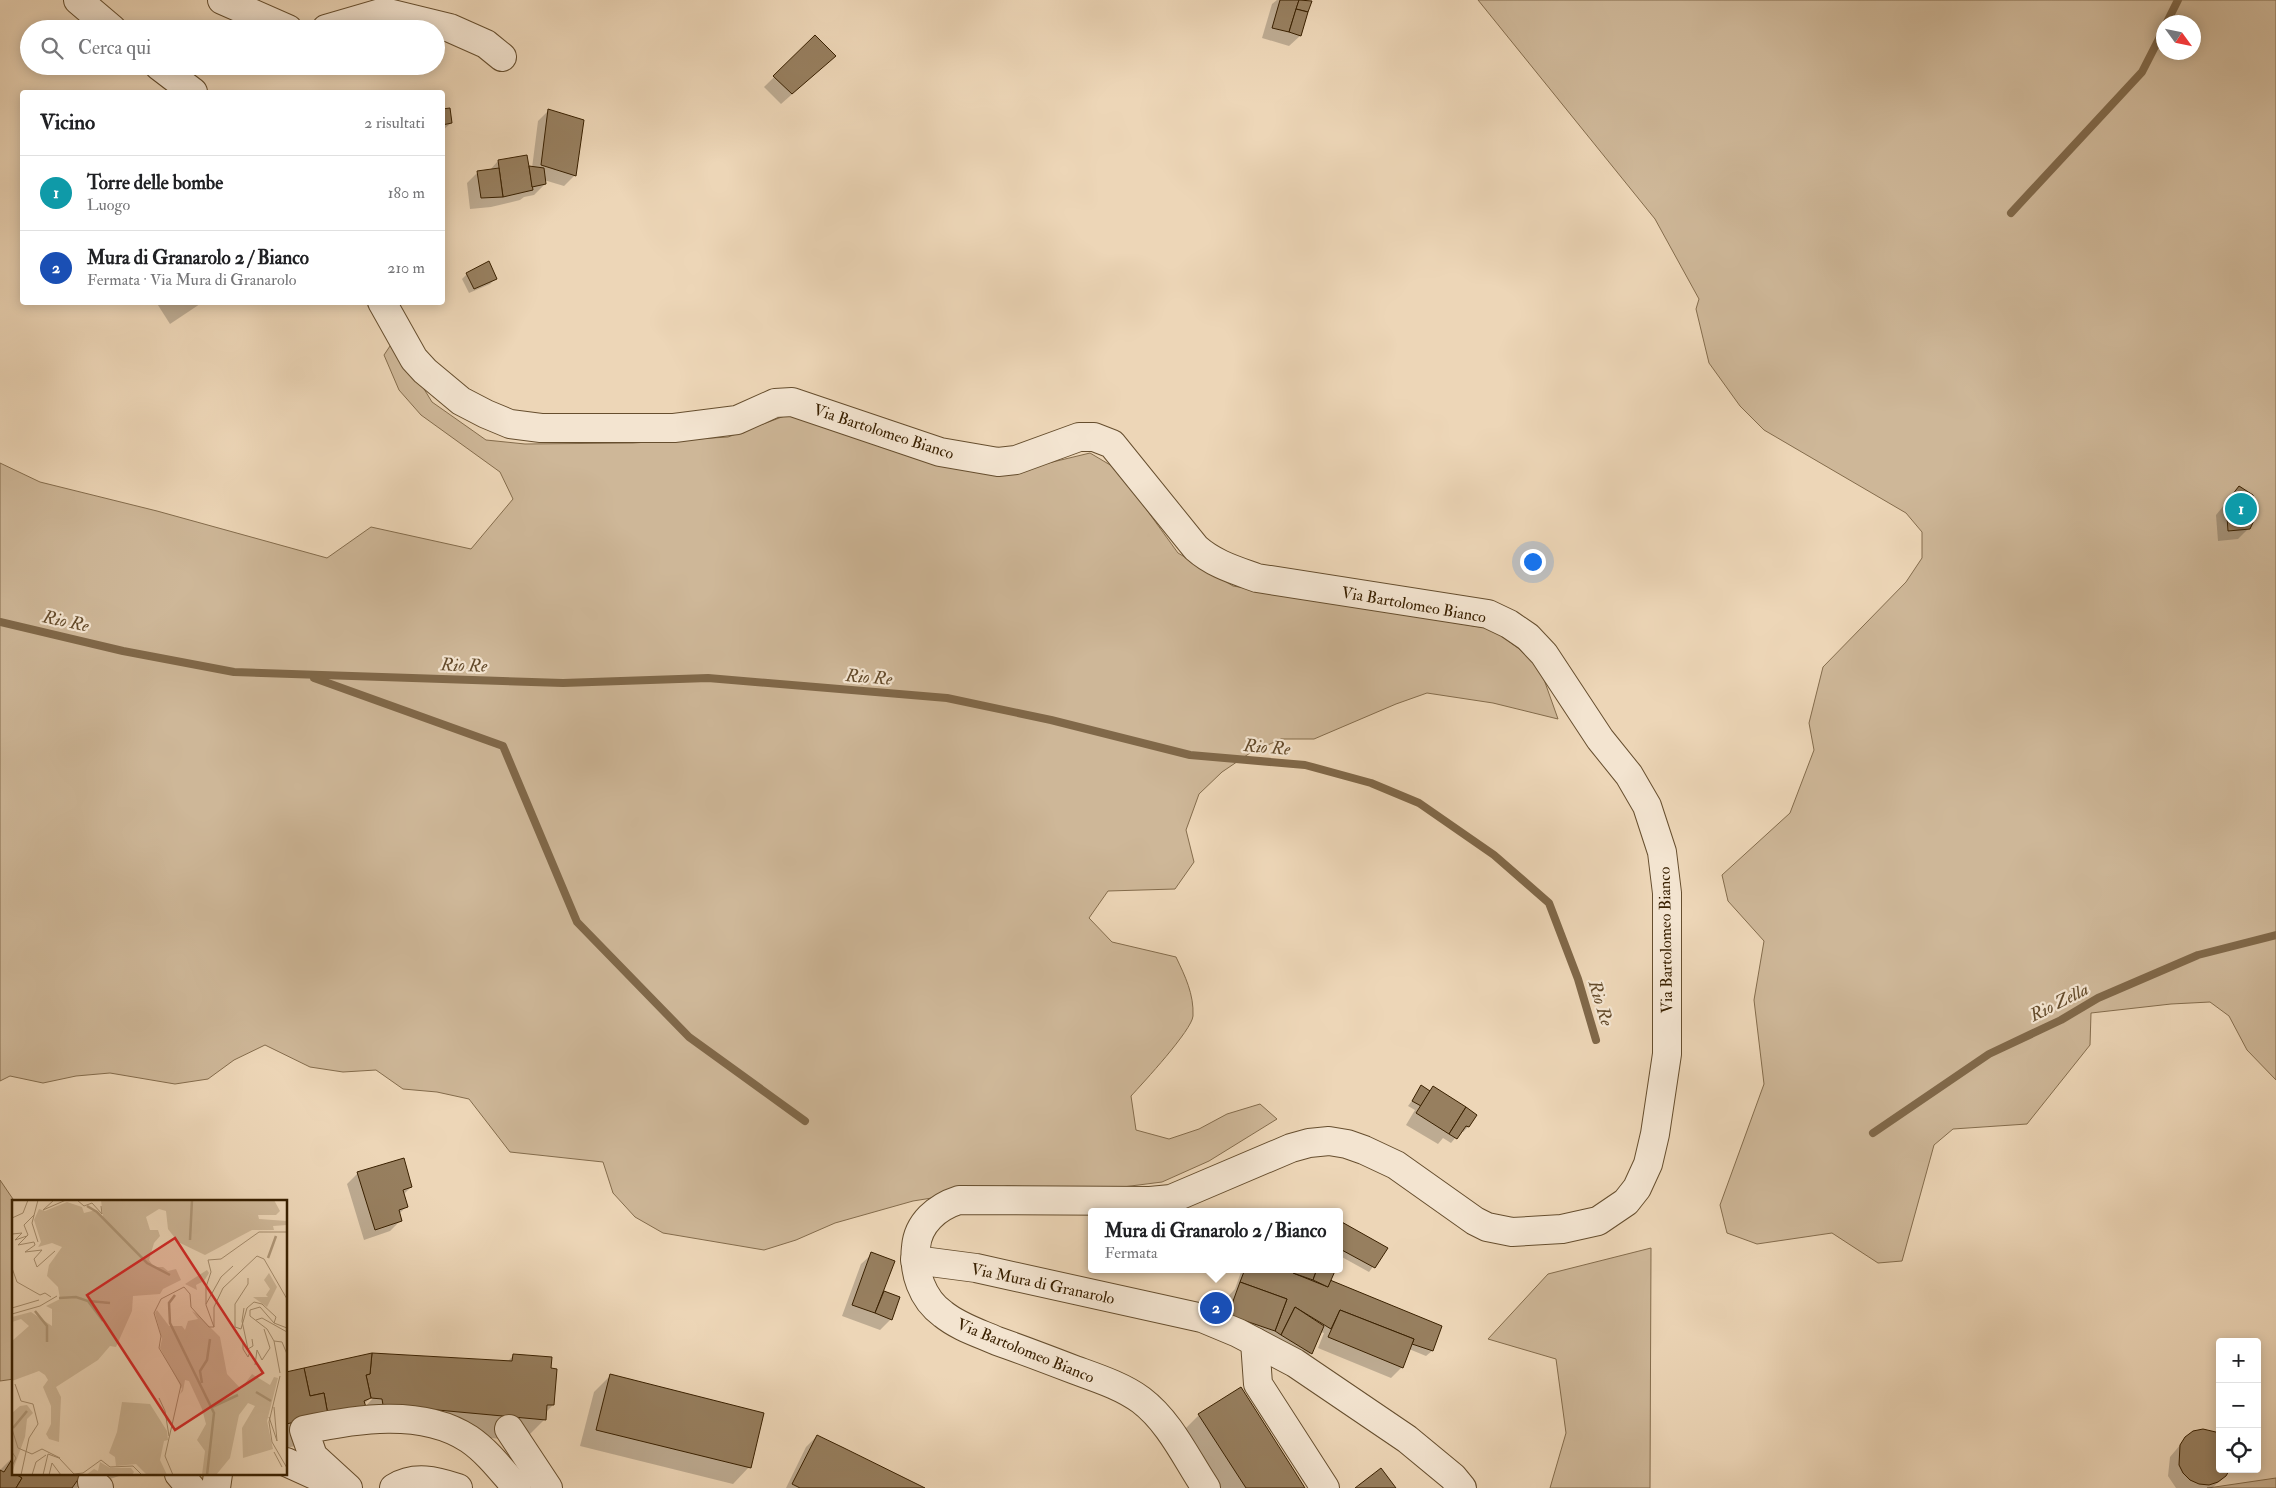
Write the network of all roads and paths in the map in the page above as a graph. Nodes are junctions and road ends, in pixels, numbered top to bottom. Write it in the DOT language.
graph roads {
  1 [pos="78,0"];
  2 [pos="222,0"];
  3 [pos="101,20"];
  4 [pos="268,20"];
  5 [pos="357,20"];
  6 [pos="417,20"];
  7 [pos="445,27"];
  8 [pos="502,57"];
  9 [pos="171,75"];
  10 [pos="190,90"];
  11 [pos="384,305"];
  12 [pos="914,1260"];
  13 [pos="1255,1342"];
  14 [pos="509,1429"];
  15 [pos="288,1463"];
  16 [pos="181,1476"];
  17 [pos="192,1488"];
  18 [pos="342,1488"];
  19 [pos="348,1488"];
  20 [pos="394,1488"];
  21 [pos="458,1488"];
  22 [pos="517,1488"];
  23 [pos="548,1488"];
  24 [pos="1206,1488"];
  25 [pos="1325,1488"];
  26 [pos="1462,1488"];
  1 -- 3 [label="street"];
  2 -- 4 [label="street"];
  5 -- 6 [label="street"];
  7 -- 8 [label="street"];
  9 -- 10 [label="street"];
  11 -- 12 [label="street, Via Bartolomeo Bianco"];
  12 -- 13 [label="street, Via Mura di Granarolo"];
  12 -- 24 [label="street, Via Bartolomeo Bianco"];
  13 -- 25 [label="street"];
  13 -- 26 [label="street, Via Mura di Granarolo"];
  14 -- 23 [label="street"];
  15 -- 18 [label="street"];
  16 -- 17 [label="street"];
  19 -- 22 [label="street"];
  20 -- 21 [label="street"];
}
